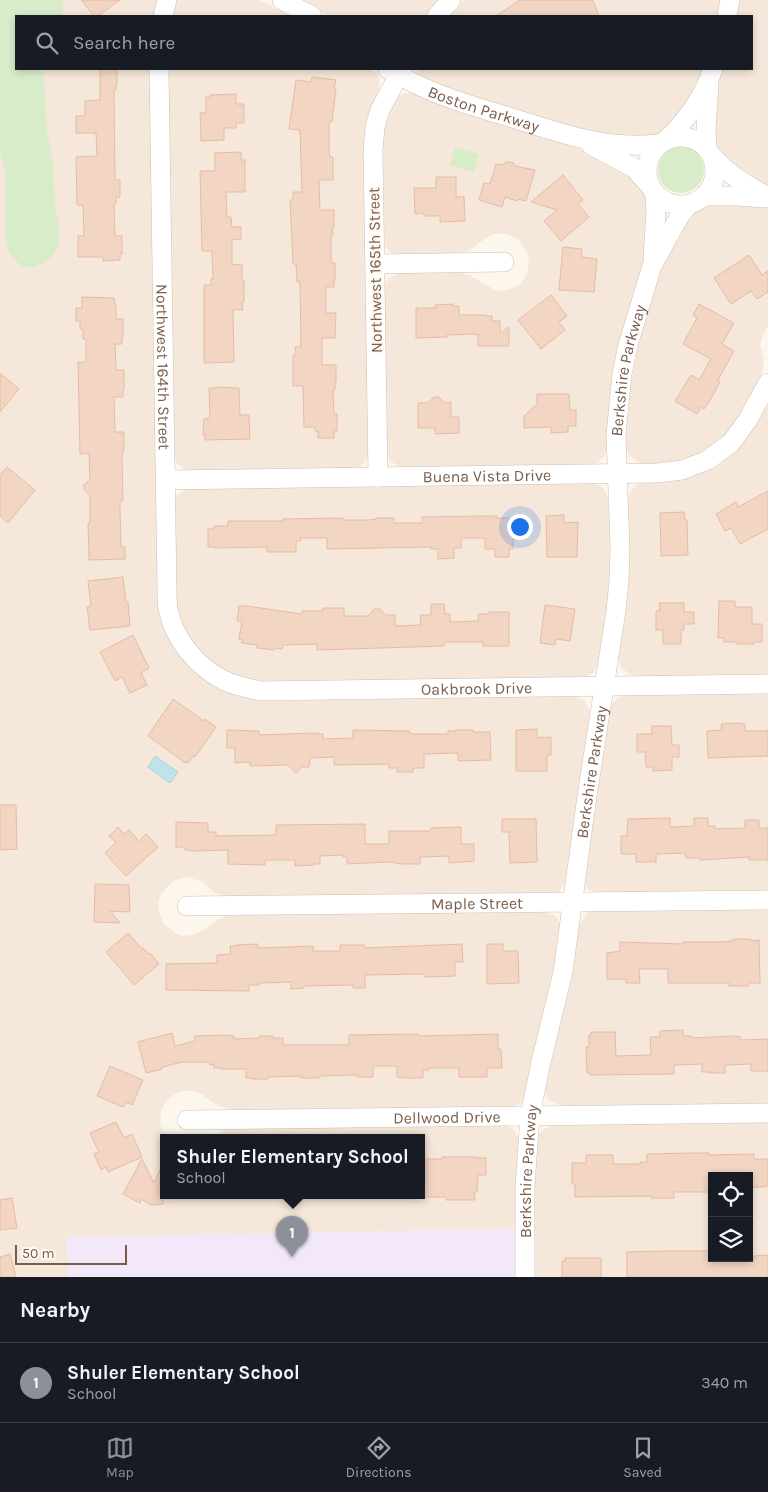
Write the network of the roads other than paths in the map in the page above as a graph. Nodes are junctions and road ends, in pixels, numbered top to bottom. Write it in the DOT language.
graph roads {
  1 [pos="167,0"];
  2 [pos="282,0"];
  3 [pos="451,0"];
  4 [pos="730,0"];
  5 [pos="163,15"];
  6 [pos="310,15"];
  7 [pos="438,15"];
  8 [pos="727,15"];
  9 [pos="159,70"];
  10 [pos="396,71"];
  11 [pos="711,75"];
  12 [pos="581,140"];
  13 [pos="663,142"];
  14 [pos="710,152"];
  15 [pos="653,190"];
  16 [pos="768,197"];
  17 [pos="697,200"];
  18 [pos="504,262"];
  19 [pos="375,264"];
  20 [pos="652,266"];
  21 [pos="768,383"];
  22 [pos="616,474"];
  23 [pos="378,477"];
  24 [pos="165,480"];
  25 [pos="194,658"];
  26 [pos="768,684"];
  27 [pos="604,686"];
  28 [pos="768,900"];
  29 [pos="572,902"];
  30 [pos="187,906"];
  31 [pos="768,1113"];
  32 [pos="530,1116"];
  33 [pos="187,1120"];
  34 [pos="525,1277"];
  1 -- 5 [label="street"];
  2 -- 6 [label="street"];
  3 -- 7 [label="street"];
  4 -- 8 [label="street"];
  9 -- 24 [label="street, Northwest 164th Street"];
  10 -- 12 [label="street, Boston Parkway"];
  10 -- 19 [label="street, Northwest 165th Street"];
  11 -- 13 [label="street"];
  11 -- 14 [label="street"];
  12 -- 13 [label="street, Boston Parkway"];
  12 -- 15 [label="street, Boston Parkway"];
  13 -- 14 [label="street"];
  13 -- 15 [label="street"];
  14 -- 16 [label="street"];
  14 -- 17 [label="street"];
  15 -- 17 [label="street"];
  15 -- 20 [label="street, Berkshire Parkway"];
  16 -- 17 [label="street"];
  17 -- 20 [label="street, Berkshire Parkway"];
  18 -- 19 [label="street"];
  19 -- 23 [label="street, Northwest 165th Street"];
  20 -- 22 [label="street, Berkshire Parkway"];
  21 -- 22 [label="street, Buena Vista Drive"];
  22 -- 23 [label="street, Buena Vista Drive"];
  22 -- 27 [label="street, Berkshire Parkway"];
  23 -- 24 [label="street, Buena Vista Drive"];
  24 -- 25 [label="street, Northwest 164th Street"];
  25 -- 27 [label="street, Oakbrook Drive"];
  26 -- 27 [label="street, Oakbrook Drive"];
  27 -- 29 [label="street, Berkshire Parkway"];
  28 -- 29 [label="street, Maple Street"];
  29 -- 30 [label="street, Maple Street"];
  29 -- 32 [label="street, Berkshire Parkway"];
  31 -- 32 [label="street, Dellwood Drive"];
  32 -- 33 [label="street, Dellwood Drive"];
  32 -- 34 [label="street, Berkshire Parkway"];
}
